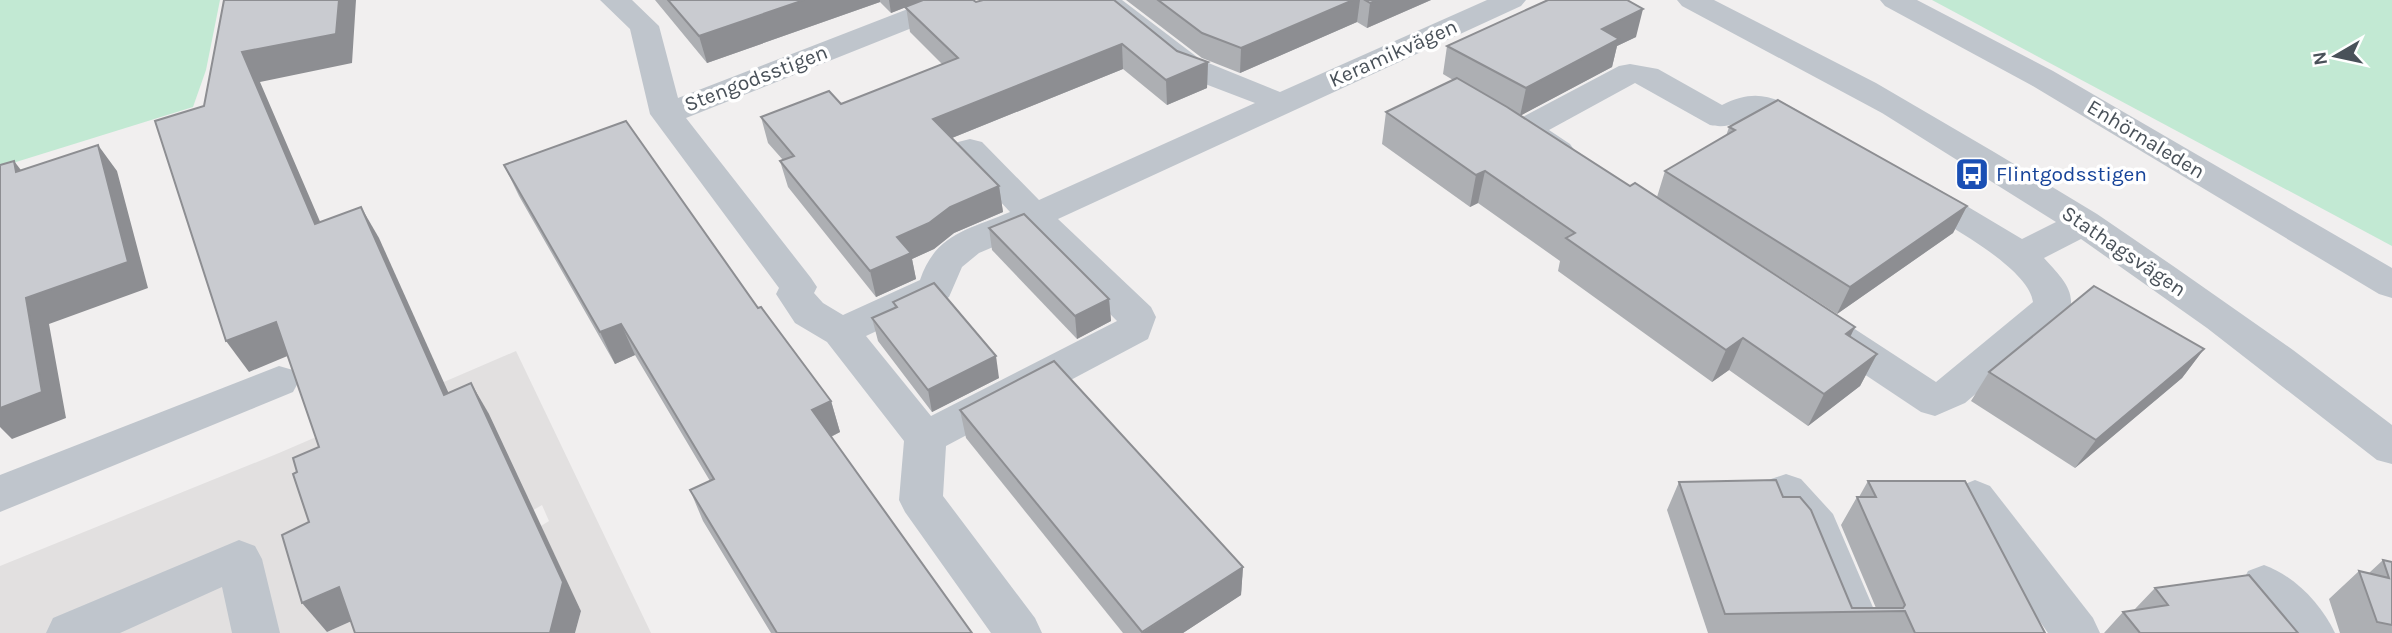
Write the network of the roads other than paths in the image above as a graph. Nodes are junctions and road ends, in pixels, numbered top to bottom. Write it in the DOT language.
graph roads {
  1 [pos="614,0"];
  2 [pos="957,0"];
  3 [pos="1104,0"];
  4 [pos="1511,0"];
  5 [pos="1692,0"];
  6 [pos="1895,0"];
  7 [pos="1274,106"];
  8 [pos="666,114"];
  9 [pos="970,149"];
  10 [pos="1843,150"];
  11 [pos="1581,167"];
  12 [pos="1890,177"];
  13 [pos="1034,216"];
  14 [pos="2084,222"];
  15 [pos="2021,255"];
  16 [pos="2392,285"];
  17 [pos="1797,311"];
  18 [pos="841,332"];
  19 [pos="279,381"];
  20 [pos="925,438"];
  21 [pos="2392,448"];
  22 [pos="1786,491"];
  23 [pos="0,494"];
  24 [pos="1975,498"];
  25 [pos="2264,585"];
  26 [pos="70,633"];
  27 [pos="256,633"];
  28 [pos="1018,633"];
  29 [pos="1860,633"];
  30 [pos="2076,633"];
  31 [pos="2311,633"];
  1 -- 8 [label="street"];
  2 -- 8 [label="street, Stengodsstigen"];
  3 -- 7 [label="street"];
  4 -- 7 [label="street, Keramikvägen"];
  5 -- 14 [label="street, Stathagsvägen"];
  6 -- 16 [label="street, Enhörnaleden"];
  7 -- 13 [label="street"];
  8 -- 18 [label="street, Stengodsstigen"];
  9 -- 13 [label="street"];
  10 -- 11 [label="street"];
  12 -- 15 [label="street"];
  13 -- 18 [label="street"];
  13 -- 20 [label="street"];
  14 -- 15 [label="street"];
  14 -- 21 [label="street, Stathagsvägen"];
  15 -- 17 [label="street"];
  18 -- 20 [label="street, Stengodsstigen"];
  19 -- 23 [label="street"];
  20 -- 28 [label="street"];
  22 -- 29 [label="street"];
  24 -- 30 [label="street"];
  25 -- 31 [label="street"];
  26 -- 27 [label="street"];
}
